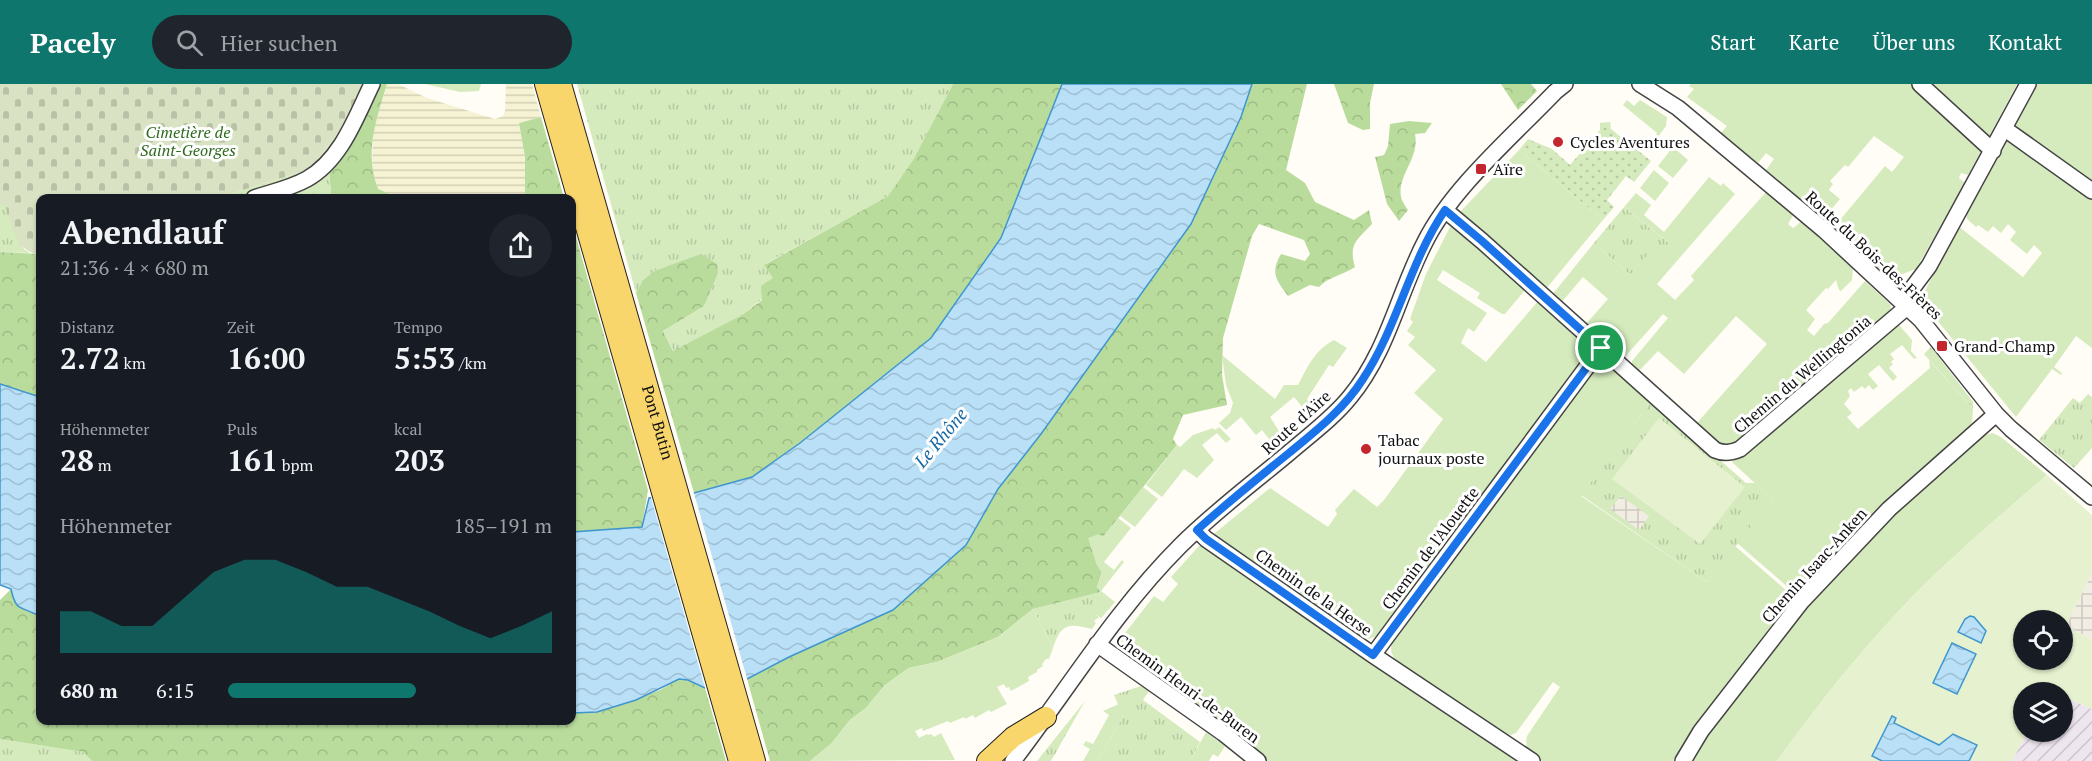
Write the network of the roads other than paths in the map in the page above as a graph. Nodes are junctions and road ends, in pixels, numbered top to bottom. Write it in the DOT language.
graph roads {
  1 [pos="372,84"];
  2 [pos="545,84"];
  3 [pos="561,84"];
  4 [pos="1565,84"];
  5 [pos="1640,84"];
  6 [pos="1920,84"];
  7 [pos="2028,84"];
  8 [pos="2005,129"];
  9 [pos="1993,151"];
  10 [pos="2092,191"];
  11 [pos="282,194"];
  12 [pos="1445,210"];
  13 [pos="1904,305"];
  14 [pos="1601,348"];
  15 [pos="1996,414"];
  16 [pos="2092,497"];
  17 [pos="1197,530"];
  18 [pos="1097,644"];
  19 [pos="1373,655"];
  20 [pos="1046,717"];
  21 [pos="739,761"];
  22 [pos="755,761"];
  23 [pos="987,761"];
  24 [pos="1014,761"];
  25 [pos="1258,761"];
  26 [pos="1532,761"];
  27 [pos="1683,761"];
  1 -- 11 [label="street"];
  2 -- 21 [label="main road, Pont Butin"];
  3 -- 22 [label="main road, Pont Butin"];
  4 -- 12 [label="street, Route d'Aïre"];
  5 -- 13 [label="street, Route du Bois-des-Frères"];
  6 -- 9 [label="street"];
  7 -- 8 [label="street, Chemin du Wellingtonia"];
  8 -- 9 [label="street, Chemin du Wellingtonia"];
  8 -- 10 [label="street"];
  9 -- 13 [label="street, Chemin du Wellingtonia"];
  12 -- 14 [label="street, Chemin du Wellingtonia"];
  12 -- 17 [label="street, Route d'Aïre"];
  13 -- 14 [label="street, Chemin du Wellingtonia"];
  13 -- 15 [label="street, Route du Bois-des-Frères"];
  14 -- 19 [label="street, Chemin de l'Alouette"];
  15 -- 16 [label="street, Route du Bois-des-Frères"];
  15 -- 27 [label="street, Chemin Isaac-Anken"];
  17 -- 18 [label="street, Route d'Aïre"];
  17 -- 19 [label="street, Chemin de la Herse"];
  18 -- 20 [label="street, Route d'Aïre"];
  18 -- 25 [label="street, Chemin Henri-de-Buren"];
  19 -- 26 [label="street, Chemin de la Herse"];
  20 -- 23 [label="main road"];
  20 -- 24 [label="street, Route d'Aïre"];
}
